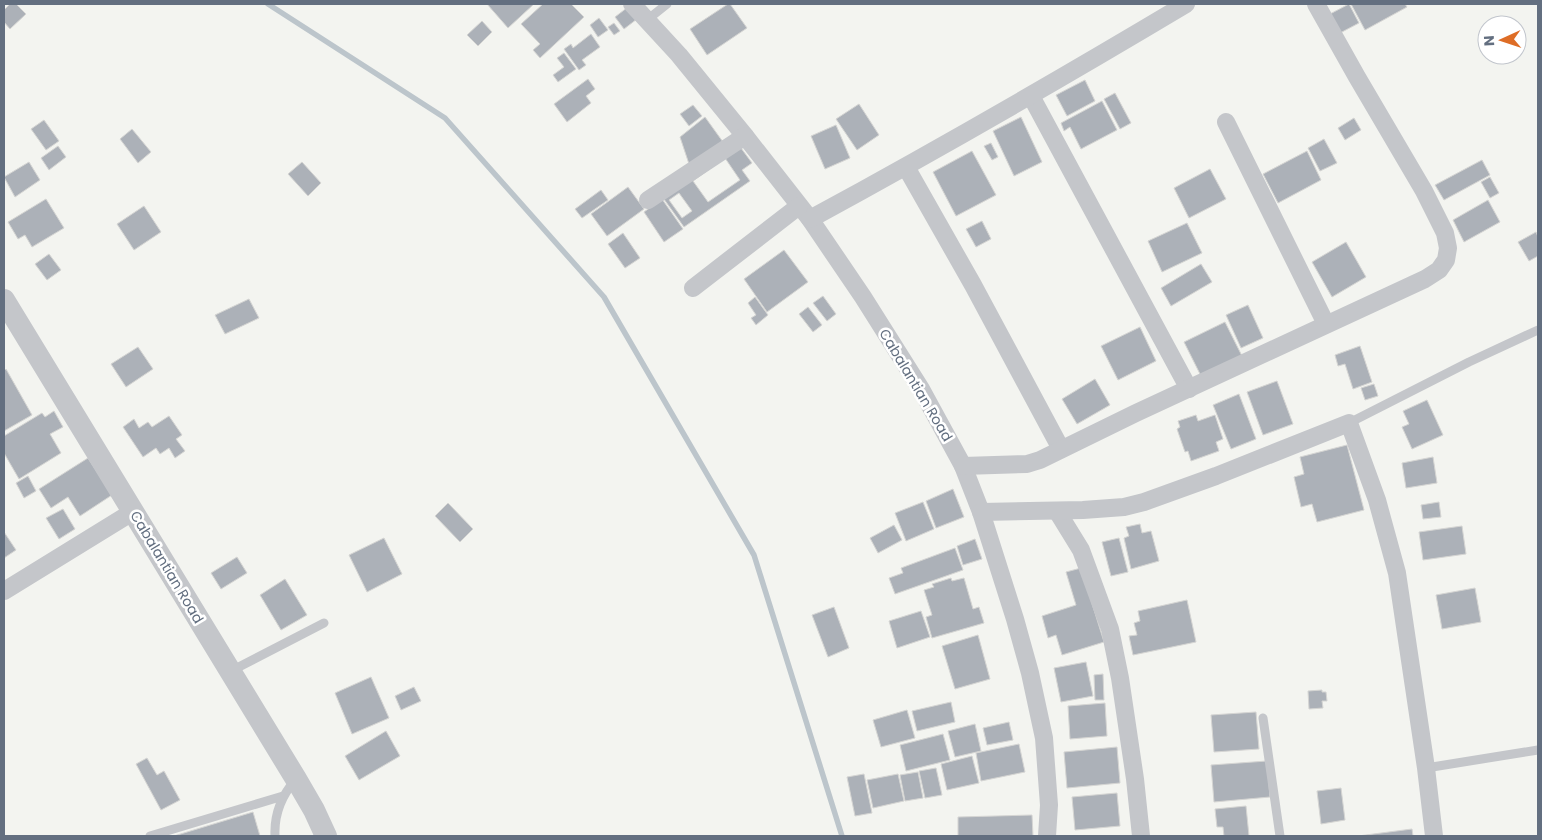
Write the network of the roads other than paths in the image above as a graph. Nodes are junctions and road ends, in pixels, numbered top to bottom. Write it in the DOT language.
graph roads {
  1 [pos="632,4"];
  2 [pos="667,4"];
  3 [pos="1186,4"];
  4 [pos="1316,4"];
  5 [pos="647,20"];
  6 [pos="1031,96"];
  7 [pos="1226,122"];
  8 [pos="745,136"];
  9 [pos="906,167"];
  10 [pos="648,200"];
  11 [pos="805,212"];
  12 [pos="693,288"];
  13 [pos="4,300"];
  14 [pos="1326,324"];
  15 [pos="1538,330"];
  16 [pos="1189,389"];
  17 [pos="1349,423"];
  18 [pos="1061,449"];
  19 [pos="963,466"];
  20 [pos="134,511"];
  21 [pos="1057,511"];
  22 [pos="981,512"];
  23 [pos="4,591"];
  24 [pos="324,623"];
  25 [pos="230,671"];
  26 [pos="1263,718"];
  27 [pos="1538,750"];
  28 [pos="1426,768"];
  29 [pos="290,788"];
  30 [pos="150,836"];
  31 [pos="275,836"];
  32 [pos="326,836"];
  33 [pos="1047,836"];
  34 [pos="1141,836"];
  35 [pos="1280,836"];
  36 [pos="1434,836"];
  1 -- 5 [label="street, Cabalantian Road"];
  2 -- 5 [label="lane"];
  3 -- 6 [label="street"];
  4 -- 14 [label="street"];
  5 -- 8 [label="street, Cabalantian Road"];
  6 -- 9 [label="street"];
  6 -- 16 [label="street"];
  7 -- 14 [label="street"];
  8 -- 10 [label="street"];
  8 -- 11 [label="street, Cabalantian Road"];
  9 -- 11 [label="street"];
  9 -- 18 [label="street"];
  11 -- 12 [label="street"];
  11 -- 19 [label="street, Cabalantian Road"];
  13 -- 20 [label="street, Cabalantian Road"];
  14 -- 16 [label="street"];
  15 -- 17 [label="lane"];
  16 -- 18 [label="street"];
  17 -- 21 [label="street"];
  17 -- 28 [label="street"];
  18 -- 19 [label="street"];
  19 -- 22 [label="street, Cabalantian Road"];
  20 -- 23 [label="street"];
  20 -- 25 [label="street, Cabalantian Road"];
  21 -- 22 [label="street"];
  21 -- 34 [label="street"];
  22 -- 33 [label="street, Cabalantian Road"];
  24 -- 25 [label="lane"];
  25 -- 29 [label="street, Cabalantian Road"];
  26 -- 35 [label="lane"];
  27 -- 28 [label="lane"];
  28 -- 36 [label="street"];
  29 -- 30 [label="lane"];
  29 -- 31 [label="lane"];
  29 -- 32 [label="street, Cabalantian Road"];
}
